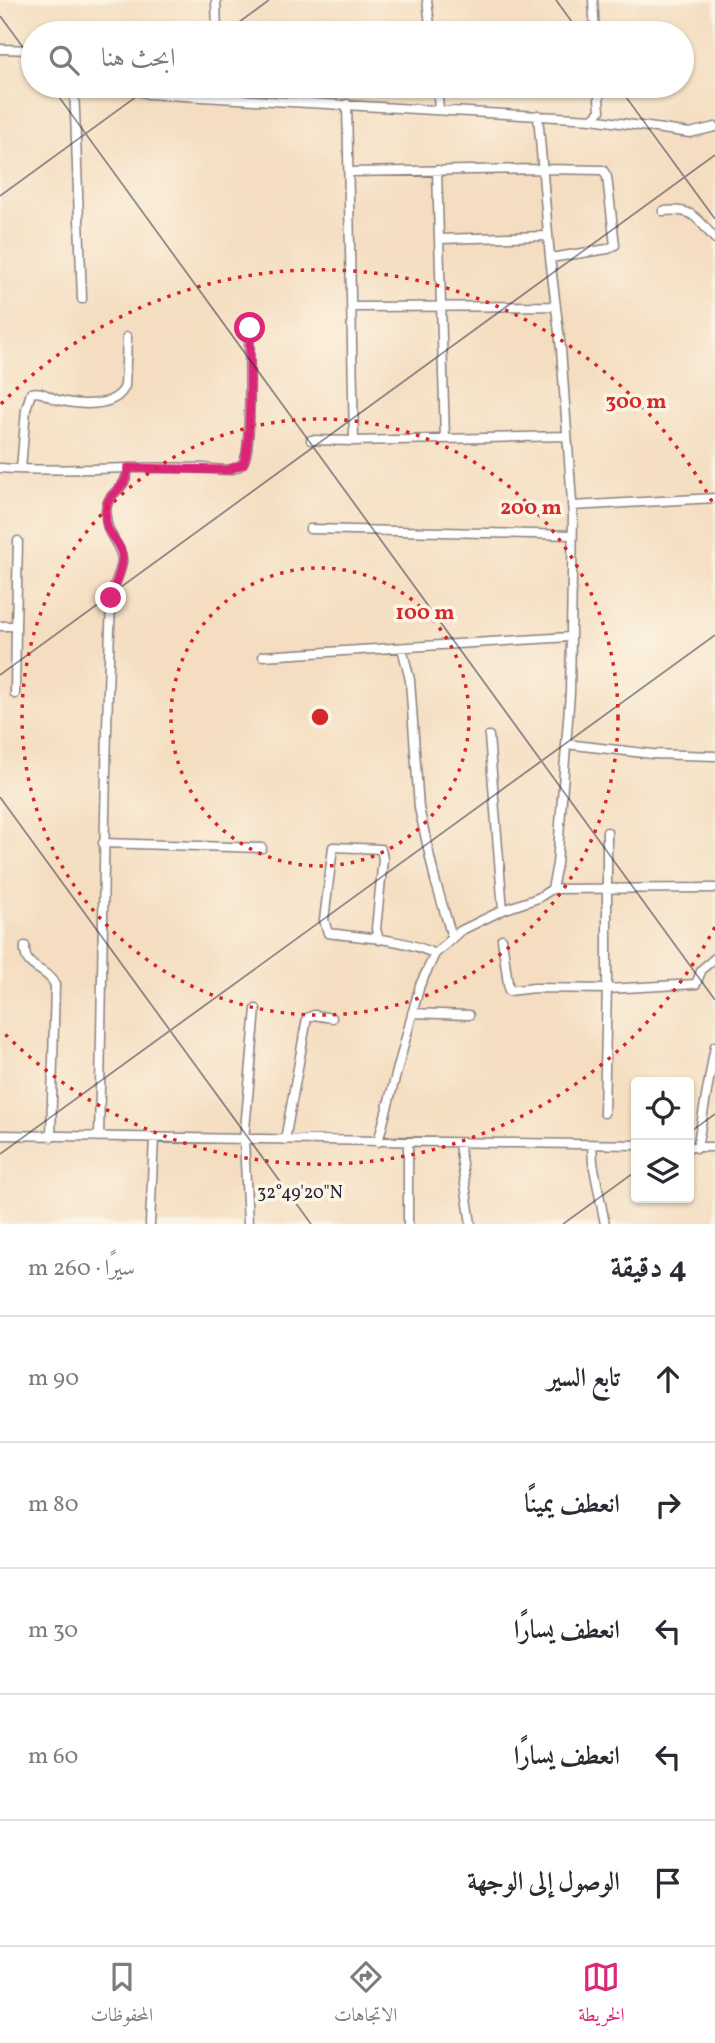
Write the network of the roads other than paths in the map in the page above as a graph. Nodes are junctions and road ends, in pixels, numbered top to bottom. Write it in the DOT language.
graph roads {
  1 [pos="216,0"];
  2 [pos="427,0"];
  3 [pos="593,0"];
  4 [pos="217,21"];
  5 [pos="430,21"];
  6 [pos="594,21"];
  7 [pos="0,49"];
  8 [pos="21,50"];
  9 [pos="74,98"];
  10 [pos="235,98"];
  11 [pos="438,98"];
  12 [pos="599,98"];
  13 [pos="347,104"];
  14 [pos="439,109"];
  15 [pos="538,115"];
  16 [pos="592,119"];
  17 [pos="715,127"];
  18 [pos="542,169"];
  19 [pos="437,170"];
  20 [pos="349,172"];
  21 [pos="663,211"];
  22 [pos="548,236"];
  23 [pos="439,239"];
  24 [pos="715,239"];
  25 [pos="550,258"];
  26 [pos="82,299"];
  27 [pos="555,306"];
  28 [pos="352,307"];
  29 [pos="441,307"];
  30 [pos="250,328"];
  31 [pos="127,337"];
  32 [pos="567,436"];
  33 [pos="445,439"];
  34 [pos="311,440"];
  35 [pos="354,441"];
  36 [pos="0,468"];
  37 [pos="128,468"];
  38 [pos="21,469"];
  39 [pos="715,498"];
  40 [pos="572,506"];
  41 [pos="310,529"];
  42 [pos="572,535"];
  43 [pos="18,541"];
  44 [pos="0,626"];
  45 [pos="16,626"];
  46 [pos="570,637"];
  47 [pos="402,648"];
  48 [pos="263,656"];
  49 [pos="15,694"];
  50 [pos="489,736"];
  51 [pos="566,744"];
  52 [pos="715,757"];
  53 [pos="607,832"];
  54 [pos="103,843"];
  55 [pos="262,848"];
  56 [pos="715,888"];
  57 [pos="552,889"];
  58 [pos="607,890"];
  59 [pos="503,910"];
  60 [pos="452,937"];
  61 [pos="502,939"];
  62 [pos="379,940"];
  63 [pos="25,946"];
  64 [pos="435,954"];
  65 [pos="715,958"];
  66 [pos="607,989"];
  67 [pos="256,1009"];
  68 [pos="412,1013"];
  69 [pos="469,1015"];
  70 [pos="332,1018"];
  71 [pos="715,1046"];
  72 [pos="604,1113"];
  73 [pos="0,1135"];
  74 [pos="51,1137"];
  75 [pos="99,1137"];
  76 [pos="154,1138"];
  77 [pos="244,1140"];
  78 [pos="285,1140"];
  79 [pos="378,1142"];
  80 [pos="408,1143"];
  81 [pos="694,1143"];
  82 [pos="458,1144"];
  83 [pos="592,1145"];
  84 [pos="631,1145"];
  85 [pos="715,1147"];
  86 [pos="694,1148"];
  87 [pos="150,1224"];
  88 [pos="248,1224"];
  89 [pos="408,1224"];
  90 [pos="471,1224"];
  91 [pos="605,1224"];
  1 -- 4 [label="street"];
  2 -- 5 [label="street"];
  3 -- 6 [label="street"];
  7 -- 8 [label="street"];
  9 -- 26 [label="street"];
  10 -- 13 [label="street"];
  11 -- 14 [label="street"];
  12 -- 16 [label="street"];
  13 -- 14 [label="street"];
  13 -- 20 [label="street"];
  14 -- 15 [label="street"];
  15 -- 16 [label="street"];
  15 -- 18 [label="street"];
  16 -- 17 [label="street"];
  18 -- 19 [label="street"];
  18 -- 22 [label="street"];
  18 -- 25 [label="street"];
  19 -- 20 [label="street"];
  19 -- 23 [label="street"];
  20 -- 28 [label="street"];
  21 -- 24 [label="street"];
  22 -- 23 [label="street"];
  22 -- 25 [label="street"];
  23 -- 29 [label="street"];
  25 -- 27 [label="street"];
  27 -- 29 [label="street"];
  27 -- 32 [label="street"];
  28 -- 29 [label="street"];
  28 -- 35 [label="street"];
  29 -- 33 [label="street"];
  30 -- 37 [label="street"];
  31 -- 38 [label="street"];
  32 -- 33 [label="street"];
  32 -- 40 [label="street"];
  33 -- 35 [label="street"];
  34 -- 35 [label="street"];
  36 -- 38 [label="street"];
  37 -- 38 [label="street"];
  37 -- 54 [label="street"];
  39 -- 40 [label="street"];
  40 -- 42 [label="street"];
  41 -- 42 [label="street"];
  42 -- 46 [label="street"];
  43 -- 45 [label="street"];
  44 -- 45 [label="street"];
  45 -- 49 [label="street"];
  46 -- 47 [label="street"];
  46 -- 51 [label="street"];
  47 -- 48 [label="street"];
  47 -- 60 [label="street"];
  50 -- 59 [label="street"];
  51 -- 52 [label="street"];
  51 -- 57 [label="street"];
  53 -- 58 [label="street"];
  54 -- 55 [label="street"];
  54 -- 75 [label="street"];
  56 -- 58 [label="street"];
  57 -- 58 [label="street"];
  57 -- 59 [label="street"];
  58 -- 66 [label="street"];
  59 -- 60 [label="street"];
  60 -- 64 [label="street"];
  61 -- 66 [label="street"];
  62 -- 62 [label="street"];
  62 -- 64 [label="street"];
  63 -- 74 [label="street"];
  64 -- 68 [label="street"];
  65 -- 66 [label="street"];
  66 -- 72 [label="street"];
  67 -- 77 [label="street"];
  68 -- 69 [label="street"];
  68 -- 79 [label="street"];
  70 -- 78 [label="street"];
  71 -- 81 [label="street"];
  73 -- 74 [label="street"];
  74 -- 75 [label="street"];
  75 -- 76 [label="street"];
  76 -- 77 [label="street"];
  76 -- 87 [label="street"];
  77 -- 78 [label="street"];
  77 -- 88 [label="street"];
  78 -- 79 [label="street"];
  79 -- 80 [label="street"];
  80 -- 82 [label="street"];
  80 -- 89 [label="street"];
  82 -- 83 [label="street"];
  82 -- 90 [label="street"];
  83 -- 84 [label="street"];
  83 -- 91 [label="street"];
  85 -- 86 [label="street"];
}
